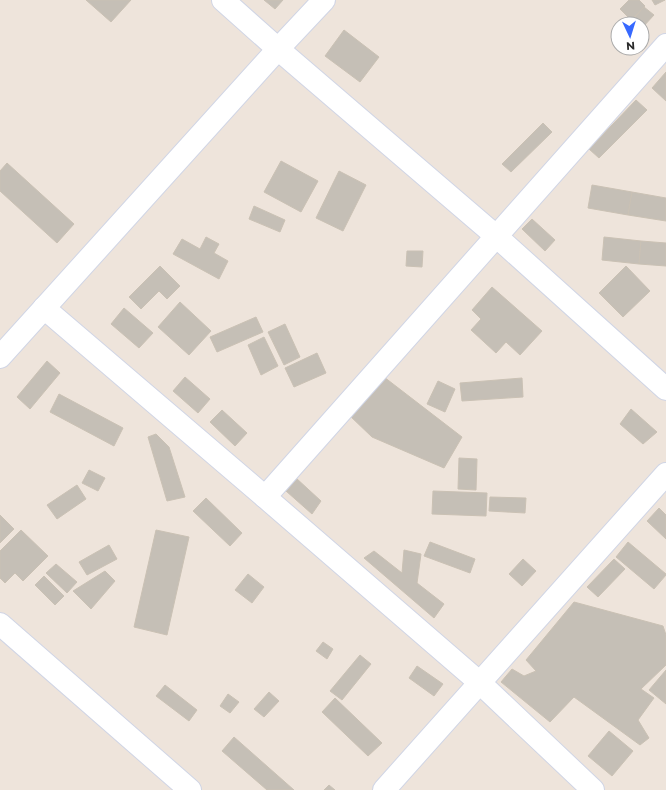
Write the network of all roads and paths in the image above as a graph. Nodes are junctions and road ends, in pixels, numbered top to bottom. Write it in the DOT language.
graph roads {
  1 [pos="224,0"];
  2 [pos="324,0"];
  3 [pos="666,45"];
  4 [pos="278,49"];
  5 [pos="496,236"];
  6 [pos="44,308"];
  7 [pos="0,357"];
  8 [pos="666,389"];
  9 [pos="666,474"];
  10 [pos="265,496"];
  11 [pos="0,624"];
  12 [pos="479,682"];
  13 [pos="190,790"];
  14 [pos="384,790"];
  15 [pos="593,790"];
  1 -- 4 [label="street"];
  2 -- 4 [label="street"];
  3 -- 5 [label="street"];
  4 -- 5 [label="street"];
  4 -- 6 [label="street"];
  5 -- 8 [label="street"];
  5 -- 10 [label="street"];
  6 -- 7 [label="street"];
  6 -- 10 [label="street"];
  9 -- 12 [label="street"];
  10 -- 12 [label="street"];
  11 -- 13 [label="street"];
  12 -- 14 [label="street"];
  12 -- 15 [label="street"];
}
